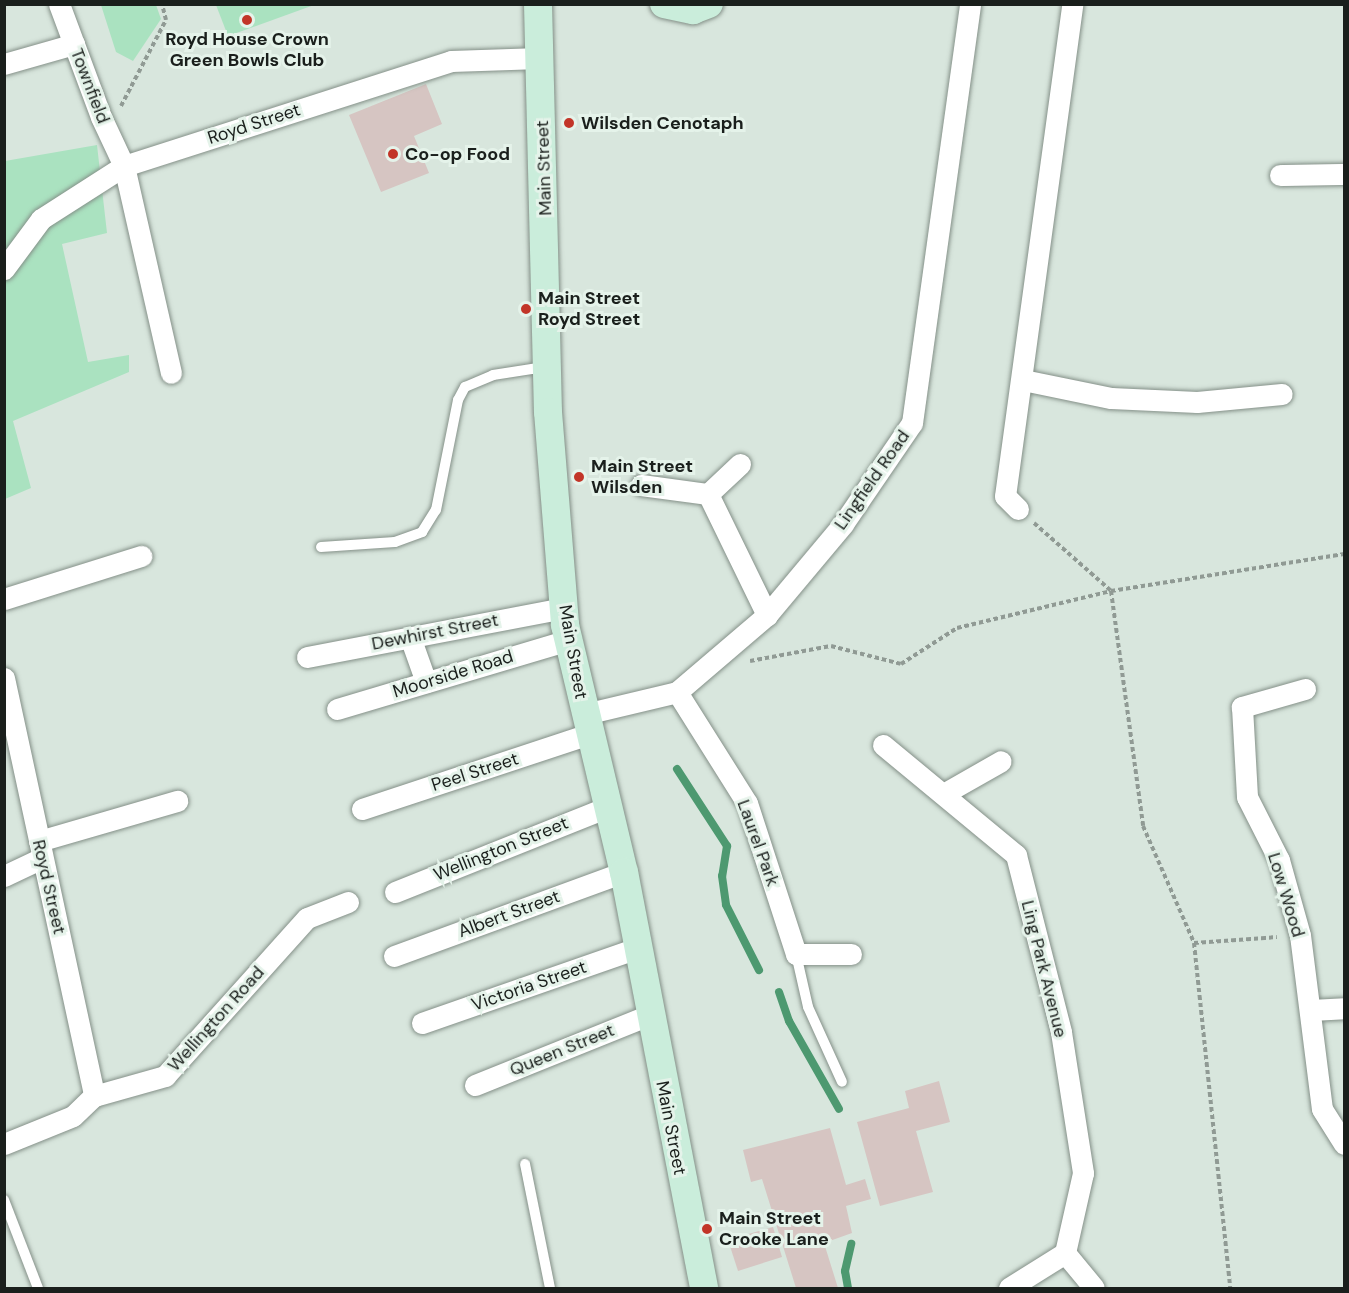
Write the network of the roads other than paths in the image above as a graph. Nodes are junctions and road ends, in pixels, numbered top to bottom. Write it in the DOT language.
graph roads {
  1 [pos="59,4"];
  2 [pos="538,4"];
  3 [pos="664,4"];
  4 [pos="709,4"];
  5 [pos="970,4"];
  6 [pos="1072,4"];
  7 [pos="74,44"];
  8 [pos="540,58"];
  9 [pos="4,64"];
  10 [pos="124,166"];
  11 [pos="1344,174"];
  12 [pos="1280,176"];
  13 [pos="4,269"];
  14 [pos="548,366"];
  15 [pos="171,373"];
  16 [pos="1023,380"];
  17 [pos="1282,394"];
  18 [pos="740,464"];
  19 [pos="641,485"];
  20 [pos="708,494"];
  21 [pos="1018,509"];
  22 [pos="321,547"];
  23 [pos="141,556"];
  24 [pos="4,598"];
  25 [pos="564,608"];
  26 [pos="767,615"];
  27 [pos="410,637"];
  28 [pos="569,640"];
  29 [pos="307,657"];
  30 [pos="4,678"];
  31 [pos="426,682"];
  32 [pos="1305,690"];
  33 [pos="677,692"];
  34 [pos="337,709"];
  35 [pos="587,724"];
  36 [pos="883,745"];
  37 [pos="1001,761"];
  38 [pos="945,793"];
  39 [pos="177,801"];
  40 [pos="608,807"];
  41 [pos="362,809"];
  42 [pos="40,850"];
  43 [pos="624,872"];
  44 [pos="4,876"];
  45 [pos="395,891"];
  46 [pos="348,902"];
  47 [pos="637,948"];
  48 [pos="796,954"];
  49 [pos="851,954"];
  50 [pos="394,956"];
  51 [pos="1344,1008"];
  52 [pos="1311,1010"];
  53 [pos="649,1015"];
  54 [pos="422,1023"];
  55 [pos="842,1082"];
  56 [pos="475,1085"];
  57 [pos="94,1096"];
  58 [pos="4,1144"];
  59 [pos="1344,1144"];
  60 [pos="525,1164"];
  61 [pos="4,1200"];
  62 [pos="1065,1253"];
  63 [pos="38,1288"];
  64 [pos="550,1288"];
  65 [pos="701,1288"];
  66 [pos="1009,1288"];
  67 [pos="1094,1288"];
  1 -- 7 [label="street, Townfield"];
  2 -- 8 [label="street, Main Street"];
  3 -- 4 [label="street"];
  5 -- 26 [label="street, Lingfield Road"];
  6 -- 16 [label="street"];
  7 -- 9 [label="street"];
  7 -- 10 [label="street, Townfield"];
  8 -- 10 [label="street, Royd Street"];
  8 -- 14 [label="street, Main Street"];
  10 -- 13 [label="street, Royd Street"];
  10 -- 15 [label="street, Townfield"];
  11 -- 12 [label="street"];
  14 -- 22 [label="lane"];
  14 -- 25 [label="street, Main Street"];
  16 -- 17 [label="street"];
  16 -- 21 [label="street"];
  18 -- 20 [label="street"];
  19 -- 20 [label="street"];
  20 -- 26 [label="street"];
  23 -- 24 [label="street"];
  25 -- 27 [label="street, Dewhirst Street"];
  25 -- 28 [label="street, Main Street"];
  26 -- 33 [label="street, Lingfield Road"];
  27 -- 29 [label="street, Dewhirst Street"];
  27 -- 31 [label="street"];
  28 -- 31 [label="street, Moorside Road"];
  28 -- 35 [label="street, Main Street"];
  30 -- 42 [label="street, Royd Street"];
  31 -- 34 [label="street, Moorside Road"];
  32 -- 52 [label="street, Low Wood"];
  33 -- 35 [label="street, Lingfield Road"];
  33 -- 48 [label="street, Laurel Park"];
  35 -- 40 [label="street, Main Street"];
  35 -- 41 [label="street, Peel Street"];
  36 -- 38 [label="street, Ling Park Avenue"];
  37 -- 38 [label="street"];
  38 -- 62 [label="street, Ling Park Avenue"];
  39 -- 42 [label="street"];
  40 -- 43 [label="street, Main Street"];
  40 -- 45 [label="street, Wellington Street"];
  42 -- 44 [label="street"];
  42 -- 57 [label="street, Royd Street"];
  43 -- 47 [label="street, Main Street"];
  43 -- 50 [label="street, Albert Street"];
  46 -- 57 [label="street, Wellington Road"];
  47 -- 53 [label="street, Main Street"];
  47 -- 54 [label="street, Victoria Street"];
  48 -- 49 [label="street"];
  48 -- 55 [label="lane"];
  51 -- 52 [label="street"];
  52 -- 59 [label="street, Low Wood"];
  53 -- 56 [label="street, Queen Street"];
  53 -- 65 [label="street, Main Street"];
  57 -- 58 [label="street, Wellington Road"];
  60 -- 64 [label="lane"];
  61 -- 63 [label="lane"];
  62 -- 66 [label="street"];
  62 -- 67 [label="street"];
}
